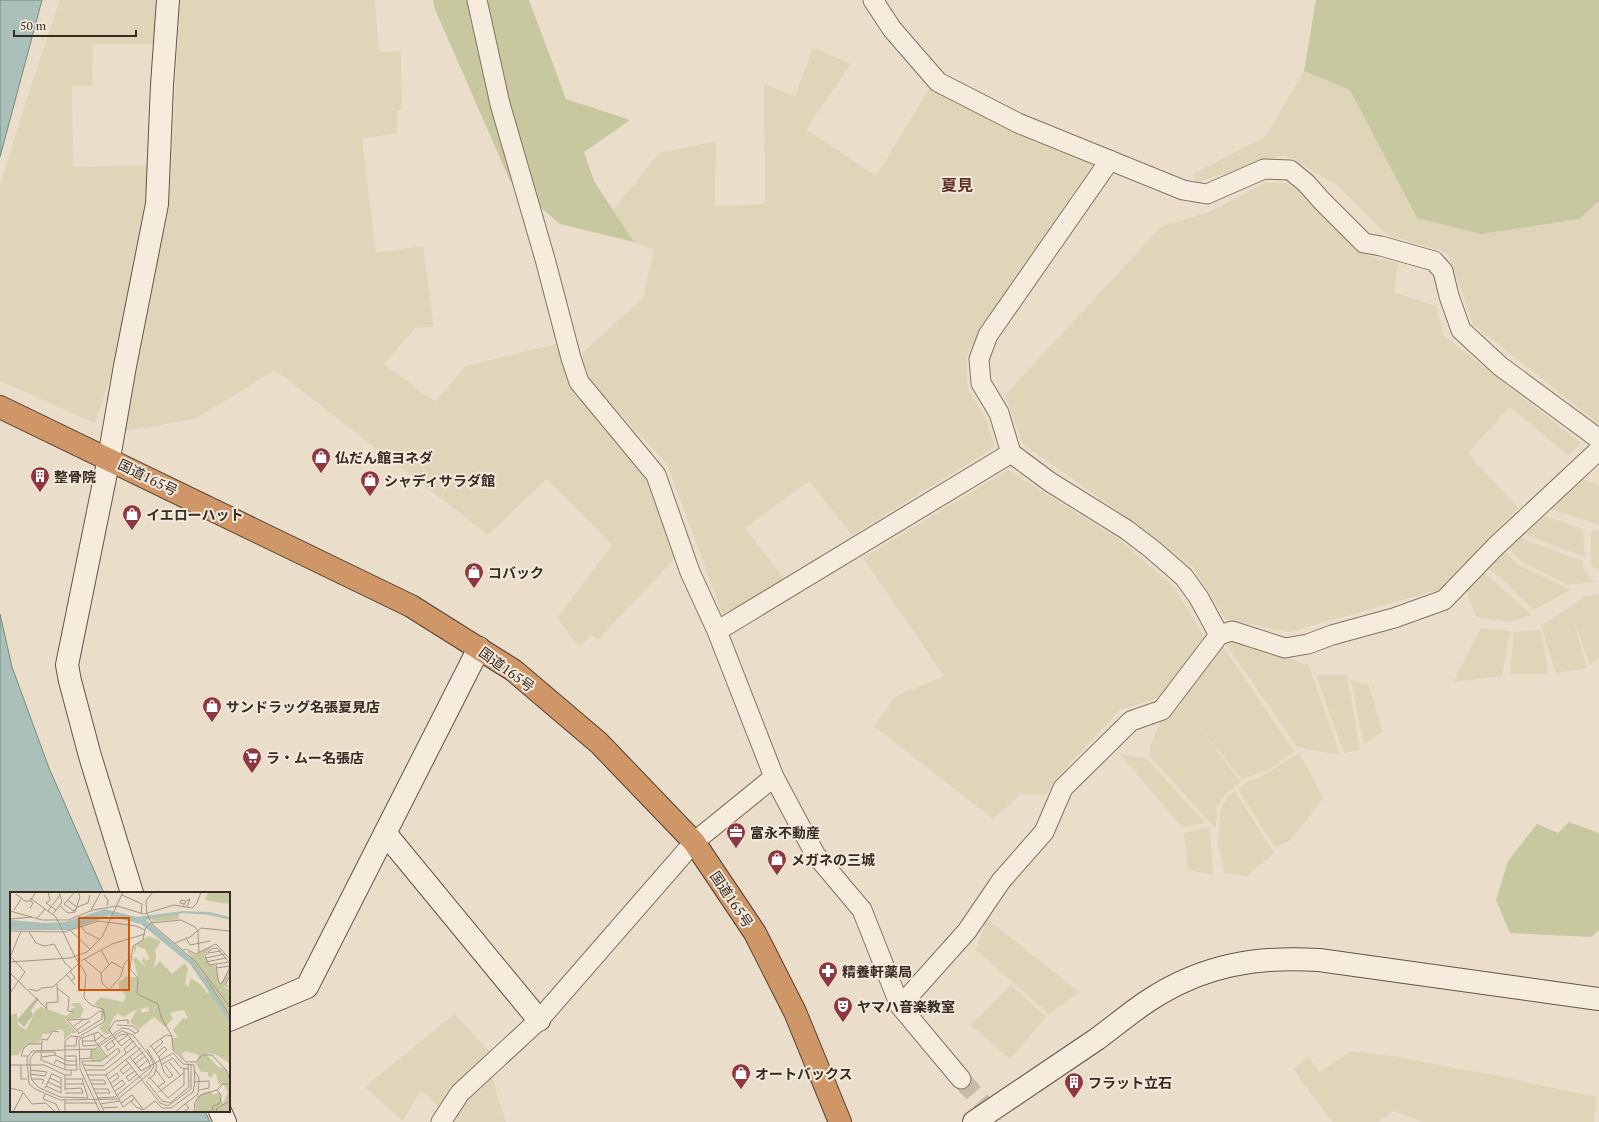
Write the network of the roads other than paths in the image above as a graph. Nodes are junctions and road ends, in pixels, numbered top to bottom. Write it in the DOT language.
graph roads {
  1 [pos="168,0"];
  2 [pos="476,0"];
  3 [pos="873,0"];
  4 [pos="1110,160"];
  5 [pos="0,407"];
  6 [pos="1599,439"];
  7 [pos="1599,450"];
  8 [pos="1011,453"];
  9 [pos="109,458"];
  10 [pos="717,631"];
  11 [pos="1219,635"];
  12 [pos="479,648"];
  13 [pos="774,778"];
  14 [pos="385,833"];
  15 [pos="694,842"];
  16 [pos="132,892"];
  17 [pos="1599,1000"];
  18 [pos="900,1006"];
  19 [pos="230,1020"];
  20 [pos="539,1020"];
  21 [pos="962,1079"];
  22 [pos="220,1112"];
  23 [pos="224,1122"];
  24 [pos="441,1122"];
  25 [pos="840,1122"];
  26 [pos="974,1122"];
  1 -- 9 [label="street"];
  2 -- 10 [label="street"];
  3 -- 4 [label="street"];
  4 -- 6 [label="street"];
  4 -- 8 [label="street"];
  5 -- 9 [label="highway, 国道165号"];
  7 -- 11 [label="street"];
  8 -- 10 [label="street"];
  8 -- 11 [label="street"];
  9 -- 12 [label="highway, 国道165号"];
  9 -- 16 [label="street"];
  10 -- 13 [label="street"];
  11 -- 18 [label="street"];
  12 -- 14 [label="street"];
  12 -- 15 [label="highway, 国道165号"];
  13 -- 15 [label="street"];
  13 -- 18 [label="street"];
  14 -- 19 [label="street"];
  14 -- 20 [label="street"];
  15 -- 20 [label="street"];
  15 -- 25 [label="highway, 国道165号"];
  17 -- 26 [label="street"];
  18 -- 21 [label="street"];
  20 -- 24 [label="street"];
  22 -- 23 [label="street"];
}
